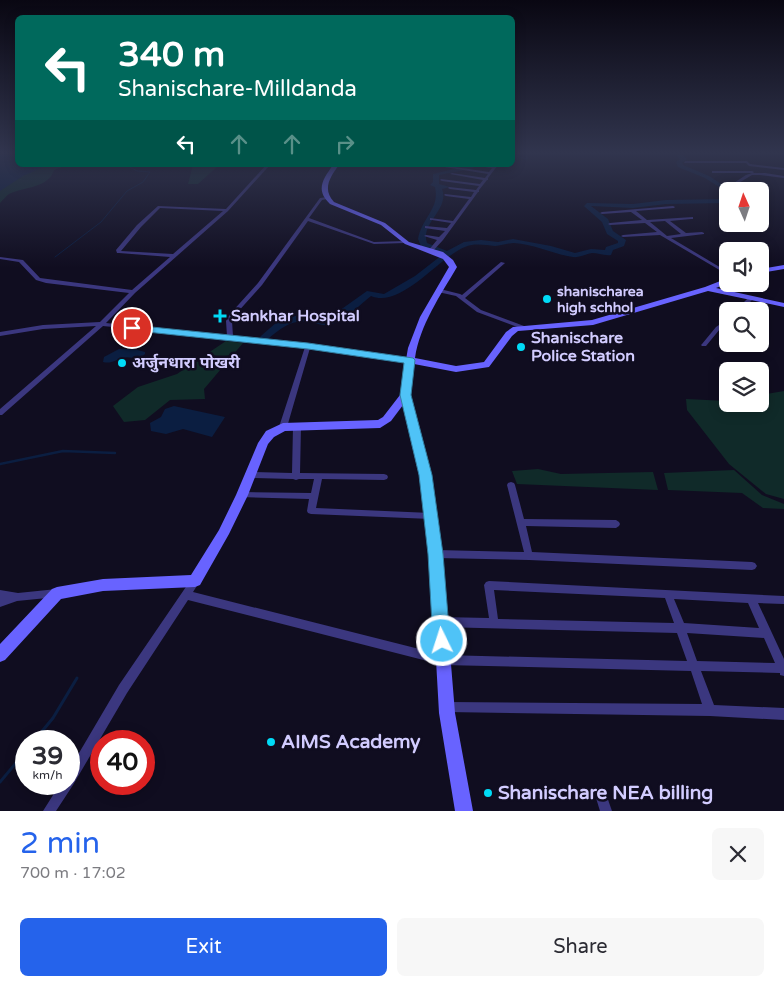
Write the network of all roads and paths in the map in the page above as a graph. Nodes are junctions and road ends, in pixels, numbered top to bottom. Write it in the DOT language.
graph roads {
  1 [pos="244,192"];
  2 [pos="324,192"];
  3 [pos="477,192"];
  4 [pos="446,195"];
  5 [pos="326,198"];
  6 [pos="472,198"];
  7 [pos="673,208"];
  8 [pos="227,210"];
  9 [pos="633,210"];
  10 [pos="602,213"];
  11 [pos="691,218"];
  12 [pos="307,219"];
  13 [pos="432,219"];
  14 [pos="666,220"];
  15 [pos="454,222"];
  16 [pos="647,222"];
  17 [pos="610,224"];
  18 [pos="427,227"];
  19 [pos="448,230"];
  20 [pos="702,233"];
  21 [pos="664,235"];
  22 [pos="685,235"];
  23 [pos="426,236"];
  24 [pos="623,236"];
  25 [pos="442,238"];
  26 [pos="405,242"];
  27 [pos="432,249"];
  28 [pos="174,256"];
  29 [pos="0,258"];
  30 [pos="503,263"];
  31 [pos="784,267"];
  32 [pos="719,269"];
  33 [pos="769,270"];
  34 [pos="719,284"];
  35 [pos="708,289"];
  36 [pos="440,291"];
  37 [pos="133,292"];
  38 [pos="462,298"];
  39 [pos="751,298"];
  40 [pos="747,302"];
  41 [pos="784,305"];
  42 [pos="102,324"];
  43 [pos="522,327"];
  44 [pos="719,327"];
  45 [pos="0,334"];
  46 [pos="230,338"];
  47 [pos="704,345"];
  48 [pos="308,346"];
  49 [pos="410,360"];
  50 [pos="405,395"];
  51 [pos="0,414"];
  52 [pos="283,427"];
  53 [pos="297,428"];
  54 [pos="249,475"];
  55 [pos="296,477"];
  56 [pos="384,477"];
  57 [pos="318,478"];
  58 [pos="511,486"];
  59 [pos="242,495"];
  60 [pos="314,496"];
  61 [pos="431,516"];
  62 [pos="520,522"];
  63 [pos="616,524"];
  64 [pos="436,554"];
  65 [pos="529,556"];
  66 [pos="752,566"];
  67 [pos="195,581"];
  68 [pos="57,593"];
  69 [pos="0,594"];
  70 [pos="668,594"];
  71 [pos="187,595"];
  72 [pos="18,597"];
  73 [pos="751,598"];
  74 [pos="784,600"];
  75 [pos="0,603"];
  76 [pos="440,622"];
  77 [pos="494,623"];
  78 [pos="680,628"];
  79 [pos="766,632"];
  80 [pos="0,654"];
  81 [pos="443,660"];
  82 [pos="693,665"];
  83 [pos="783,670"];
  84 [pos="447,707"];
  85 [pos="710,710"];
  86 [pos="784,714"];
  87 [pos="80,762"];
  88 [pos="59,795"];
  89 [pos="602,798"];
  90 [pos="49,811"];
  91 [pos="464,811"];
  92 [pos="606,811"];
  1 -- 8 [label="street"];
  2 -- 5 [label="street"];
  3 -- 6 [label="street"];
  4 -- 6 [label="street"];
  5 -- 12 [label="street"];
  5 -- 26 [label="street"];
  6 -- 15 [label="street"];
  7 -- 9 [label="street"];
  8 -- 28 [label="street"];
  8 -- 28 [label="street"];
  9 -- 10 [label="street"];
  9 -- 16 [label="street"];
  11 -- 14 [label="street"];
  12 -- 26 [label="street"];
  12 -- 46 [label="street"];
  13 -- 15 [label="street"];
  14 -- 16 [label="street"];
  14 -- 22 [label="street"];
  15 -- 19 [label="street"];
  16 -- 17 [label="street"];
  16 -- 21 [label="street"];
  18 -- 19 [label="street"];
  19 -- 25 [label="street"];
  20 -- 22 [label="street"];
  21 -- 22 [label="street"];
  21 -- 24 [label="street"];
  21 -- 32 [label="street"];
  23 -- 25 [label="street"];
  25 -- 27 [label="street"];
  26 -- 27 [label="street"];
  27 -- 36 [label="street"];
  28 -- 37 [label="street"];
  29 -- 37 [label="street"];
  30 -- 38 [label="street"];
  31 -- 33 [label="street"];
  34 -- 35 [label="street"];
  35 -- 39 [label="street"];
  35 -- 43 [label="street"];
  36 -- 38 [label="street"];
  36 -- 49 [label="street"];
  37 -- 42 [label="street"];
  38 -- 43 [label="street"];
  39 -- 40 [label="street"];
  39 -- 41 [label="street"];
  42 -- 45 [label="street"];
  42 -- 46 [label="street"];
  42 -- 51 [label="street"];
  43 -- 49 [label="street"];
  44 -- 47 [label="street"];
  46 -- 48 [label="street"];
  48 -- 49 [label="street"];
  48 -- 52 [label="street"];
  49 -- 50 [label="street"];
  50 -- 53 [label="street"];
  50 -- 61 [label="street"];
  52 -- 53 [label="street"];
  52 -- 54 [label="street"];
  53 -- 55 [label="street"];
  54 -- 55 [label="street"];
  54 -- 59 [label="street"];
  55 -- 57 [label="street"];
  56 -- 57 [label="street"];
  57 -- 60 [label="street"];
  58 -- 62 [label="street"];
  59 -- 60 [label="street"];
  59 -- 67 [label="street"];
  60 -- 61 [label="street"];
  61 -- 64 [label="street"];
  62 -- 63 [label="street"];
  62 -- 65 [label="street"];
  64 -- 65 [label="street"];
  64 -- 76 [label="street"];
  65 -- 66 [label="street"];
  67 -- 68 [label="street"];
  67 -- 71 [label="street"];
  68 -- 72 [label="street"];
  68 -- 80 [label="street"];
  69 -- 72 [label="street"];
  70 -- 73 [label="street"];
  70 -- 77 [label="street"];
  70 -- 78 [label="street"];
  71 -- 81 [label="street"];
  71 -- 87 [label="street"];
  72 -- 75 [label="street"];
  73 -- 74 [label="street"];
  73 -- 79 [label="street"];
  76 -- 77 [label="street"];
  76 -- 81 [label="street"];
  77 -- 78 [label="street"];
  78 -- 79 [label="street"];
  78 -- 82 [label="street"];
  79 -- 83 [label="street"];
  81 -- 82 [label="street"];
  81 -- 84 [label="street"];
  82 -- 83 [label="street"];
  82 -- 85 [label="street"];
  84 -- 85 [label="street"];
  84 -- 91 [label="street"];
  85 -- 86 [label="street"];
  88 -- 90 [label="street"];
  89 -- 92 [label="street"];
}
